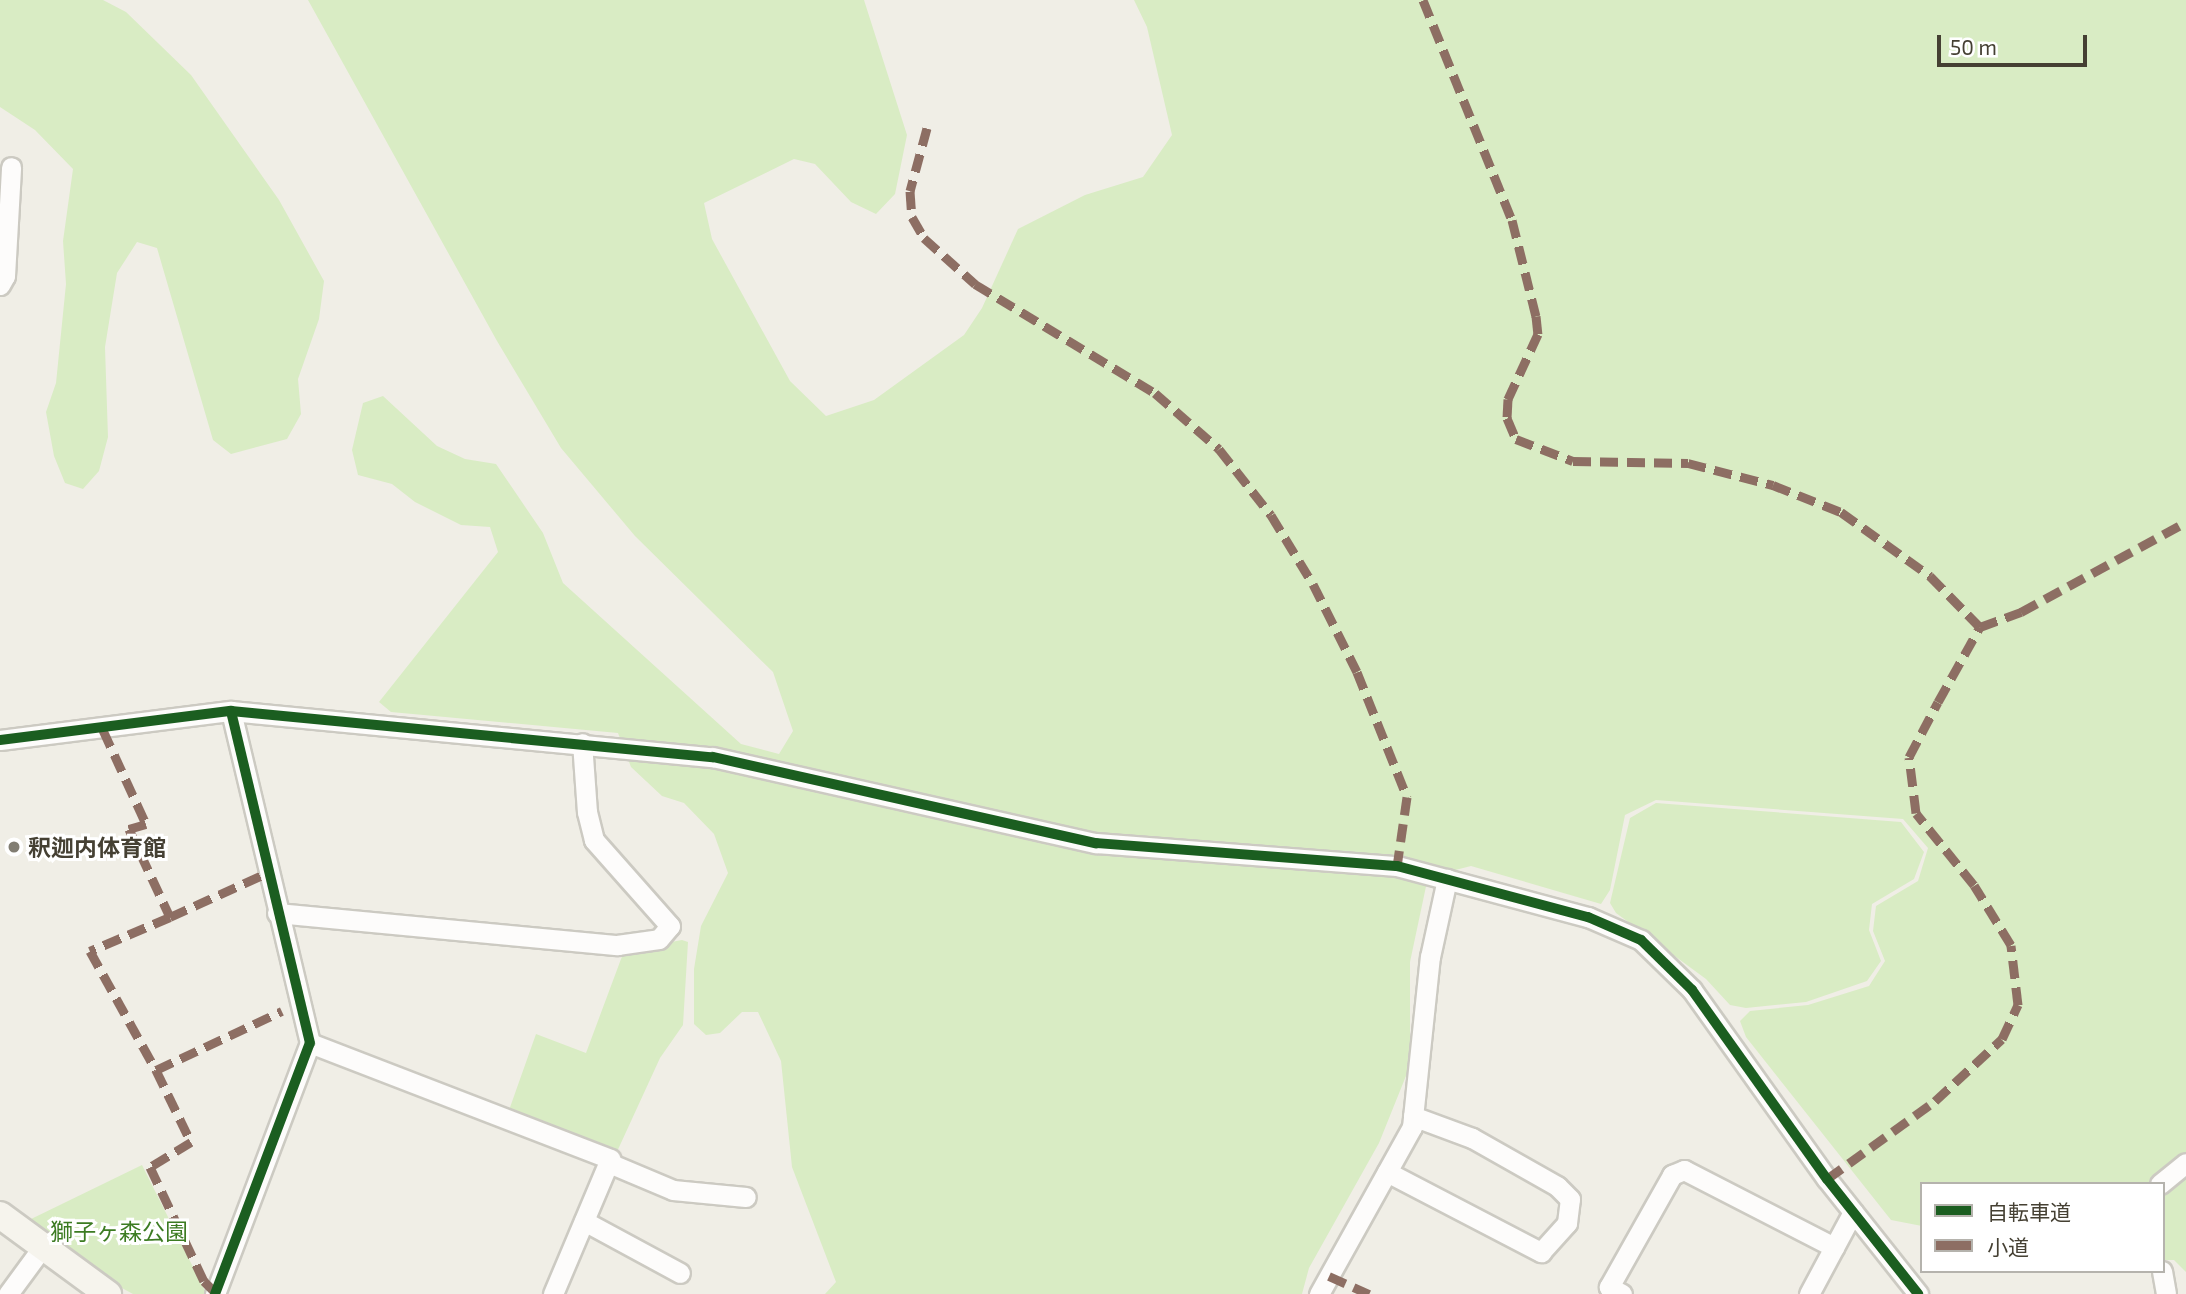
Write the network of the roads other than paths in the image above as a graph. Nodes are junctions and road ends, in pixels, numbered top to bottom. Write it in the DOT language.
graph roads {
  1 [pos="11,167"];
  2 [pos="0,285"];
  3 [pos="231,711"];
  4 [pos="0,740"];
  5 [pos="582,743"];
  6 [pos="1447,879"];
  7 [pos="277,912"];
  8 [pos="310,1042"];
  9 [pos="1413,1116"];
  10 [pos="609,1163"];
  11 [pos="2186,1163"];
  12 [pos="1387,1172"];
  13 [pos="2162,1182"];
  14 [pos="746,1197"];
  15 [pos="1853,1212"];
  16 [pos="0,1215"];
  17 [pos="583,1221"];
  18 [pos="1834,1247"];
  19 [pos="41,1249"];
  20 [pos="680,1273"];
  21 [pos="2162,1273"];
  22 [pos="99,1292"];
  23 [pos="8,1294"];
  24 [pos="215,1294"];
  25 [pos="553,1294"];
  26 [pos="1319,1294"];
  27 [pos="1622,1294"];
  28 [pos="1809,1294"];
  29 [pos="1918,1294"];
  30 [pos="2166,1294"];
  1 -- 2 [label="street"];
  3 -- 4 [label="street"];
  3 -- 5 [label="street"];
  3 -- 7 [label="street"];
  5 -- 6 [label="street"];
  5 -- 7 [label="street"];
  6 -- 9 [label="street"];
  6 -- 15 [label="street"];
  7 -- 8 [label="street"];
  8 -- 10 [label="street"];
  8 -- 24 [label="street"];
  9 -- 12 [label="street"];
  9 -- 12 [label="street"];
  10 -- 14 [label="street"];
  10 -- 17 [label="street"];
  11 -- 13 [label="street"];
  12 -- 26 [label="street"];
  15 -- 18 [label="street"];
  15 -- 29 [label="street"];
  16 -- 19 [label="street"];
  17 -- 20 [label="street"];
  17 -- 25 [label="street"];
  18 -- 27 [label="street"];
  18 -- 28 [label="street"];
  19 -- 22 [label="street"];
  19 -- 23 [label="street"];
  21 -- 30 [label="street"];
}
